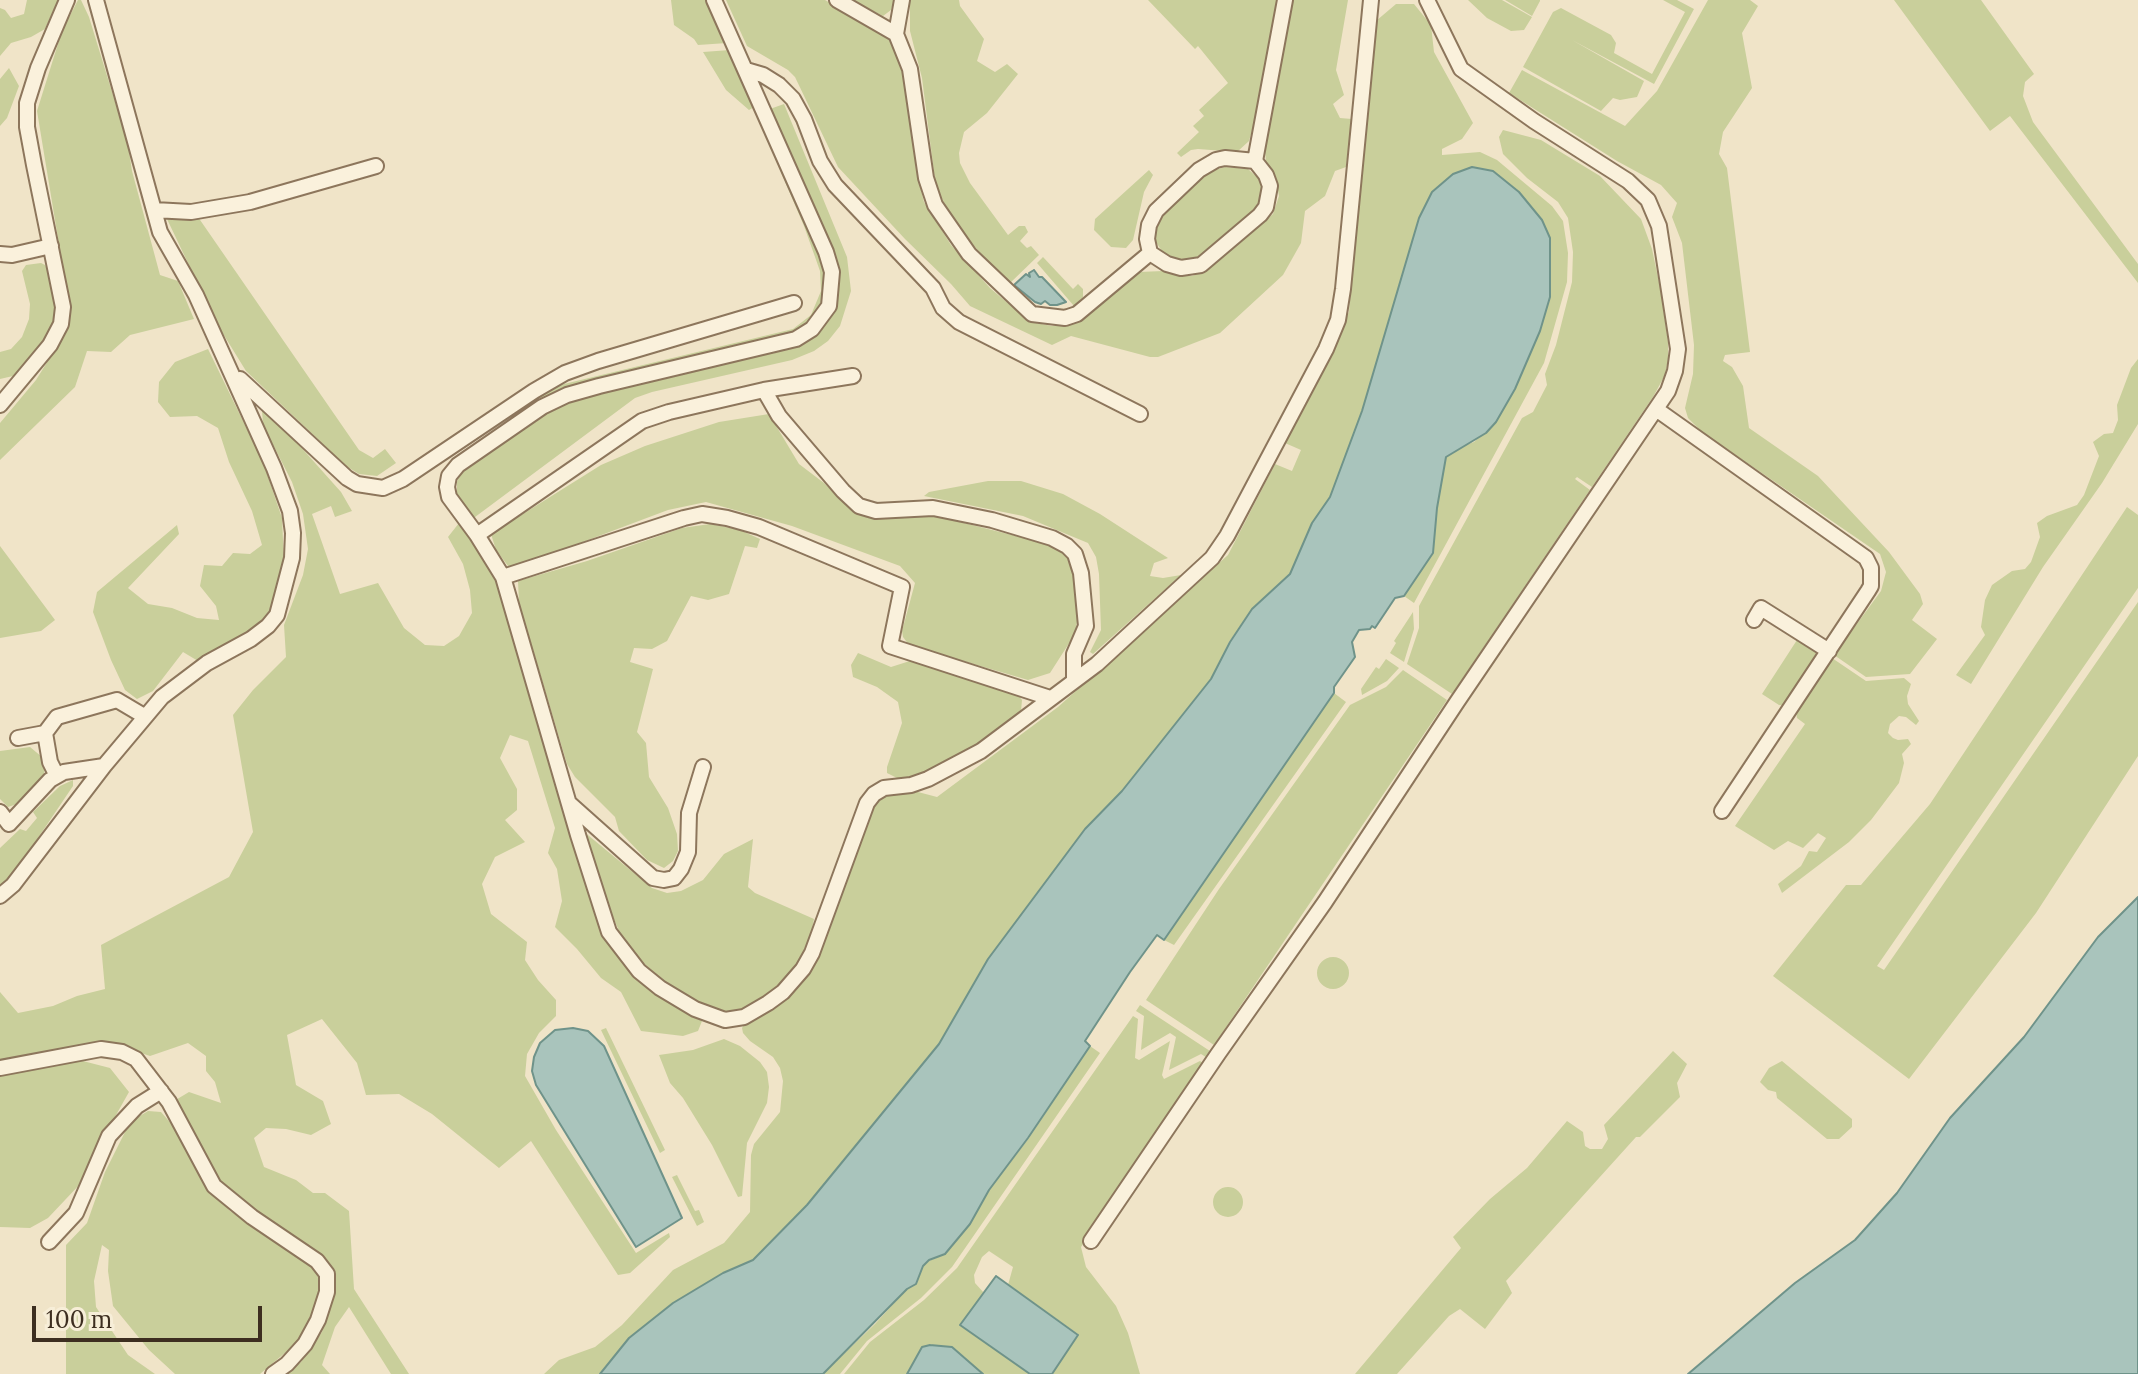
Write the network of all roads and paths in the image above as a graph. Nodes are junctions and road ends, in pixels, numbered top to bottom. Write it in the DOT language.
graph roads {
  1 [pos="67,0"];
  2 [pos="96,0"];
  3 [pos="714,0"];
  4 [pos="837,0"];
  5 [pos="902,0"];
  6 [pos="1285,0"];
  7 [pos="1371,0"];
  8 [pos="1427,0"];
  9 [pos="896,34"];
  10 [pos="746,70"];
  11 [pos="1255,161"];
  12 [pos="376,166"];
  13 [pos="154,210"];
  14 [pos="51,246"];
  15 [pos="1150,253"];
  16 [pos="0,254"];
  17 [pos="794,303"];
  18 [pos="233,373"];
  19 [pos="853,376"];
  20 [pos="18,385"];
  21 [pos="0,387"];
  22 [pos="764,390"];
  23 [pos="0,405"];
  24 [pos="1656,409"];
  25 [pos="1140,414"];
  26 [pos="477,535"];
  27 [pos="503,577"];
  28 [pos="1754,620"];
  29 [pos="1829,651"];
  30 [pos="1074,681"];
  31 [pos="1050,698"];
  32 [pos="144,716"];
  33 [pos="45,733"];
  34 [pos="18,738"];
  35 [pos="104,766"];
  36 [pos="703,767"];
  37 [pos="57,776"];
  38 [pos="570,804"];
  39 [pos="1722,811"];
  40 [pos="3,822"];
  41 [pos="0,896"];
  42 [pos="0,1068"];
  43 [pos="161,1091"];
  44 [pos="1091,1241"];
  45 [pos="49,1242"];
  46 [pos="273,1374"];
  1 -- 14 [label="street"];
  2 -- 13 [label="street"];
  3 -- 10 [label="street"];
  4 -- 9 [label="street"];
  5 -- 9 [label="street"];
  6 -- 11 [label="street"];
  7 -- 30 [label="street"];
  8 -- 24 [label="street"];
  9 -- 15 [label="street"];
  10 -- 25 [label="street"];
  10 -- 26 [label="street"];
  11 -- 15 [label="street"];
  11 -- 15 [label="street"];
  12 -- 13 [label="street"];
  13 -- 18 [label="street"];
  14 -- 16 [label="street"];
  14 -- 20 [label="street"];
  17 -- 18 [label="street"];
  18 -- 32 [label="street"];
  19 -- 22 [label="street"];
  20 -- 21 [label="street"];
  20 -- 23 [label="street"];
  22 -- 26 [label="street"];
  22 -- 30 [label="street"];
  24 -- 29 [label="street"];
  24 -- 44 [label="street"];
  26 -- 27 [label="street"];
  27 -- 31 [label="street"];
  27 -- 38 [label="street"];
  28 -- 29 [label="street"];
  29 -- 39 [label="street"];
  30 -- 31 [label="street"];
  31 -- 38 [label="street"];
  32 -- 33 [label="street"];
  32 -- 35 [label="street"];
  33 -- 34 [label="street"];
  33 -- 37 [label="street"];
  35 -- 37 [label="street"];
  35 -- 41 [label="street"];
  36 -- 38 [label="street"];
  37 -- 40 [label="street"];
  42 -- 43 [label="street"];
  43 -- 45 [label="street"];
  43 -- 46 [label="street"];
}
